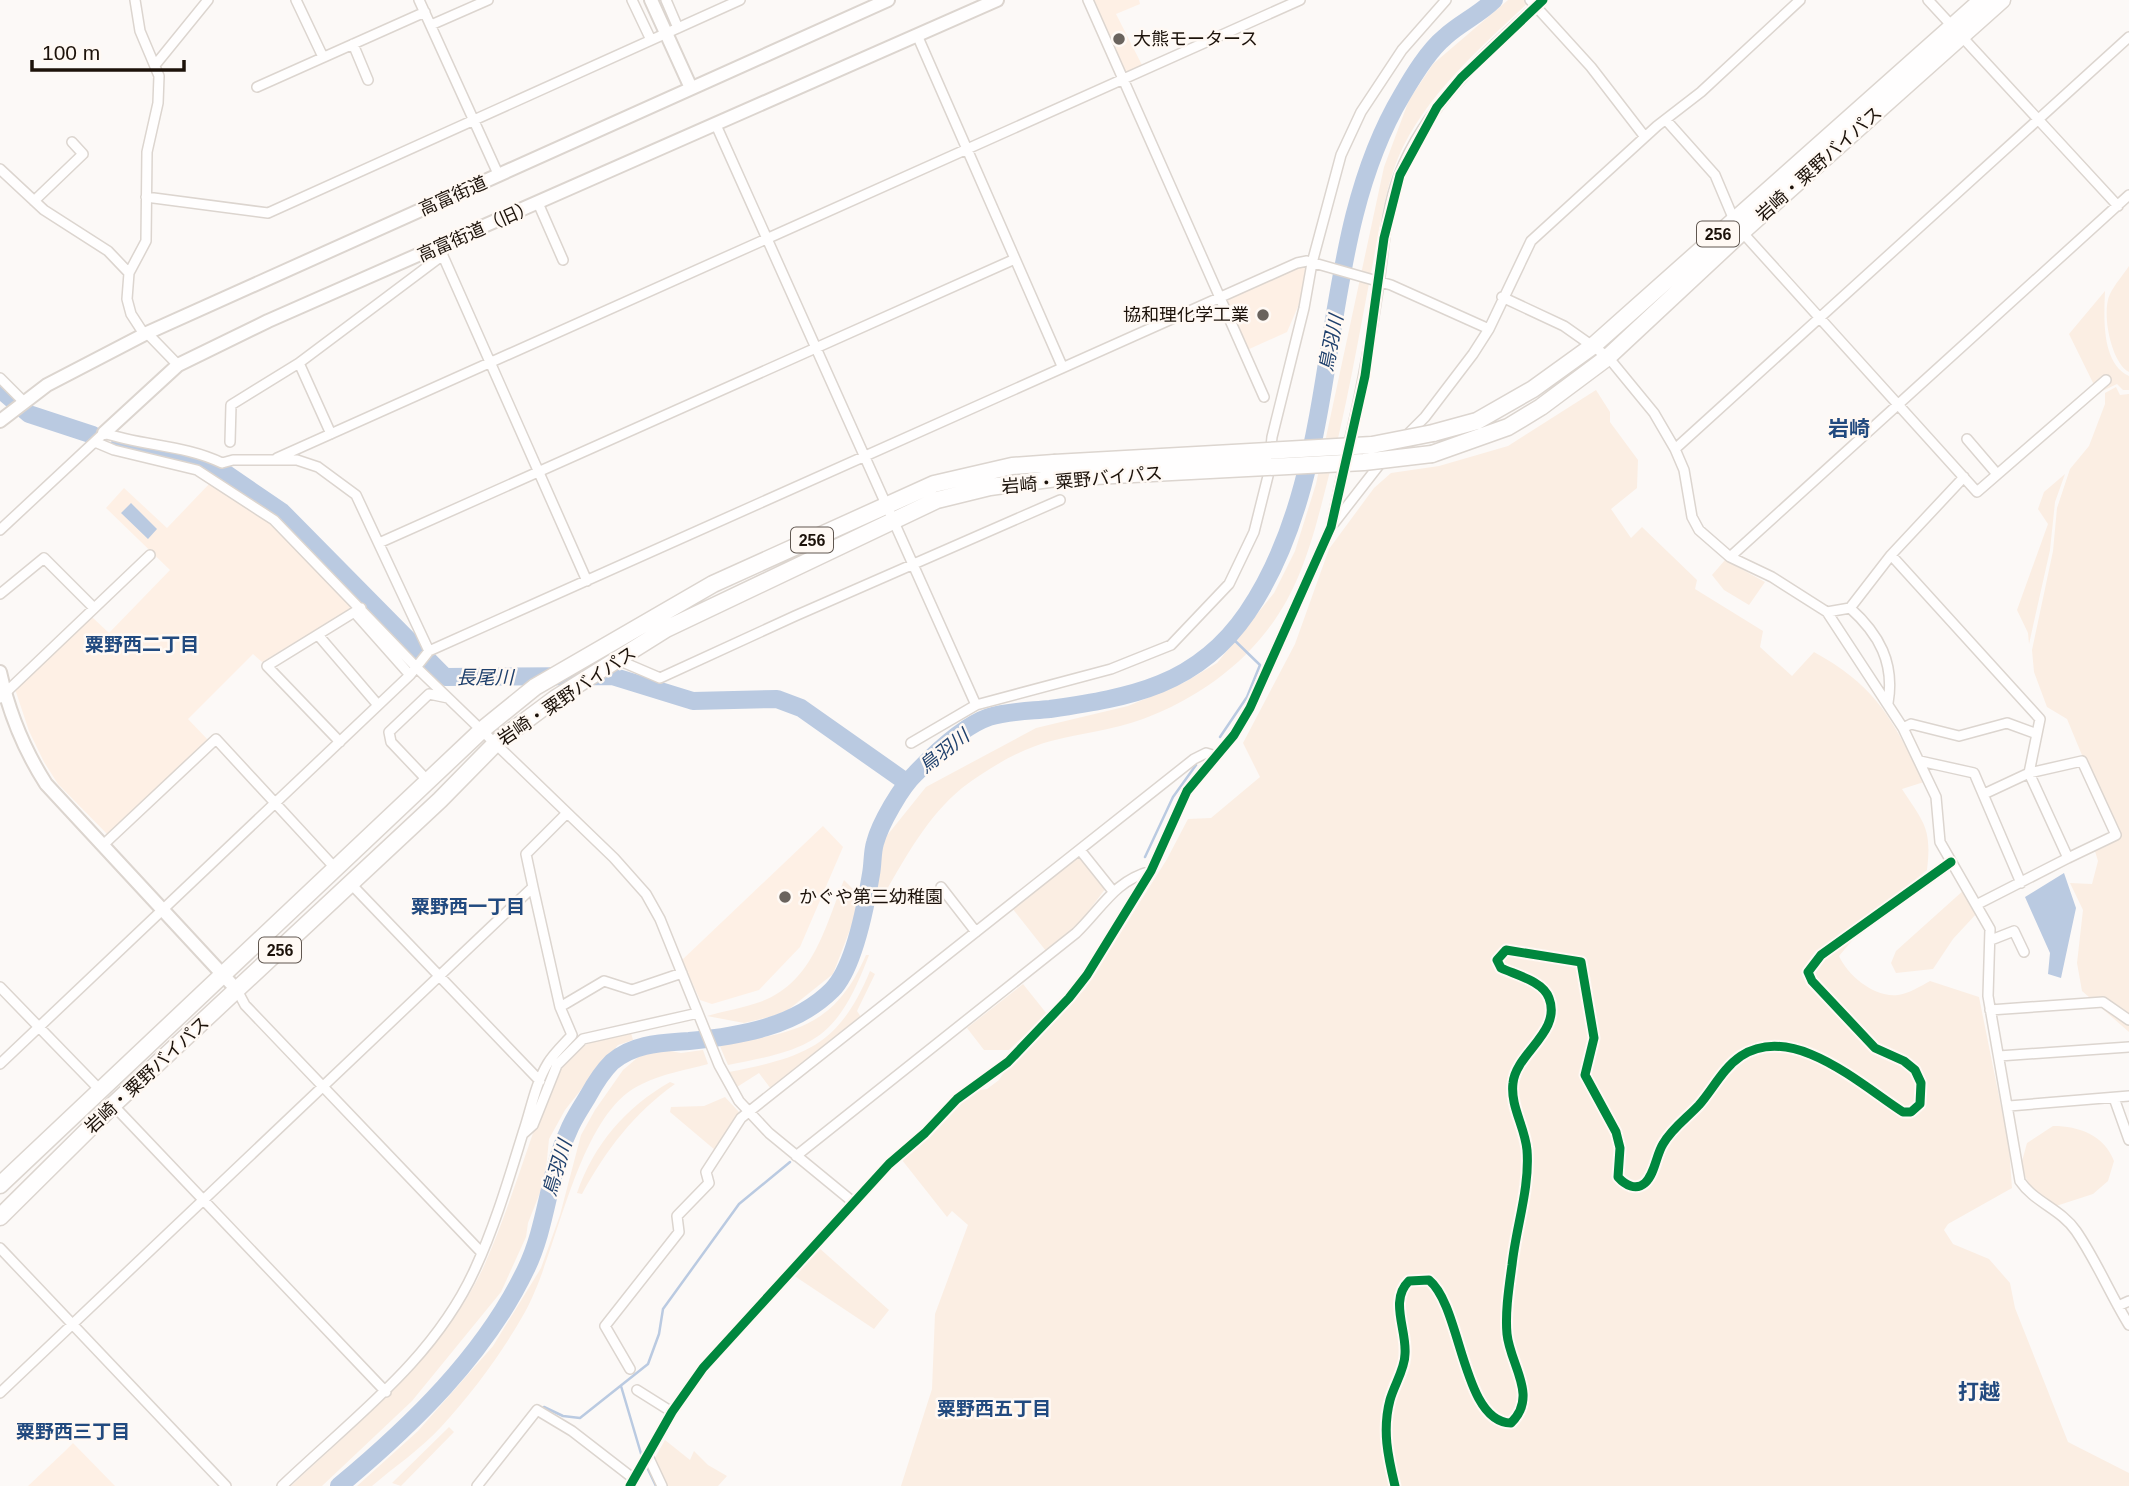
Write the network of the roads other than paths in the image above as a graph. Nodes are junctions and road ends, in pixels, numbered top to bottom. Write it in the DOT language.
graph roads {
  1 [pos="135,0"];
  2 [pos="208,0"];
  3 [pos="296,0"];
  4 [pos="419,0"];
  5 [pos="488,0"];
  6 [pos="632,0"];
  7 [pos="651,0"];
  8 [pos="666,0"];
  9 [pos="740,0"];
  10 [pos="887,0"];
  11 [pos="997,0"];
  12 [pos="1088,0"];
  13 [pos="1300,0"];
  14 [pos="1446,0"];
  15 [pos="1543,0"];
  16 [pos="1800,0"];
  17 [pos="1927,0"];
  18 [pos="1982,0"];
  19 [pos="2003,0"];
  20 [pos="1533,4"];
  21 [pos="425,12"];
  22 [pos="431,25"];
  23 [pos="672,31"];
  24 [pos="1958,31"];
  25 [pos="917,35"];
  26 [pos="2129,37"];
  27 [pos="651,40"];
  28 [pos="353,44"];
  29 [pos="323,57"];
  30 [pos="156,64"];
  31 [pos="368,80"];
  32 [pos="1125,80"];
  33 [pos="257,87"];
  34 [pos="691,88"];
  35 [pos="2039,119"];
  36 [pos="473,120"];
  37 [pos="1666,120"];
  38 [pos="716,125"];
  39 [pos="1645,137"];
  40 [pos="72,142"];
  41 [pos="967,150"];
  42 [pos="0,169"];
  43 [pos="499,176"];
  44 [pos="2129,195"];
  45 [pos="146,197"];
  46 [pos="34,201"];
  47 [pos="538,203"];
  48 [pos="2118,206"];
  49 [pos="1738,226"];
  50 [pos="767,239"];
  51 [pos="441,251"];
  52 [pos="1015,259"];
  53 [pos="563,260"];
  54 [pos="1314,263"];
  55 [pos="129,273"];
  56 [pos="1377,280"];
  57 [pos="1502,297"];
  58 [pos="1221,298"];
  59 [pos="1820,317"];
  60 [pos="1489,329"];
  61 [pos="146,333"];
  62 [pos="1594,345"];
  63 [pos="817,350"];
  64 [pos="1608,357"];
  65 [pos="491,361"];
  66 [pos="299,363"];
  67 [pos="178,365"];
  68 [pos="1062,366"];
  69 [pos="0,378"];
  70 [pos="2106,380"];
  71 [pos="1264,397"];
  72 [pos="1898,405"];
  73 [pos="18,406"];
  74 [pos="0,421"];
  75 [pos="331,434"];
  76 [pos="99,438"];
  77 [pos="1967,439"];
  78 [pos="230,442"];
  79 [pos="1675,449"];
  80 [pos="865,457"];
  81 [pos="183,458"];
  82 [pos="276,458"];
  83 [pos="221,464"];
  84 [pos="1055,470"];
  85 [pos="540,472"];
  86 [pos="1997,474"];
  87 [pos="211,475"];
  88 [pos="1964,477"];
  89 [pos="1060,500"];
  90 [pos="890,513"];
  91 [pos="1331,527"];
  92 [pos="0,530"];
  93 [pos="379,543"];
  94 [pos="150,555"];
  95 [pos="1891,555"];
  96 [pos="1730,557"];
  97 [pos="912,565"];
  98 [pos="587,581"];
  99 [pos="0,594"];
  100 [pos="94,608"];
  101 [pos="1850,608"];
  102 [pos="358,611"];
  103 [pos="1827,612"];
  104 [pos="318,635"];
  105 [pos="429,651"];
  106 [pos="618,660"];
  107 [pos="0,672"];
  108 [pos="414,672"];
  109 [pos="2,696"];
  110 [pos="449,698"];
  111 [pos="1888,702"];
  112 [pos="378,705"];
  113 [pos="976,705"];
  114 [pos="1903,727"];
  115 [pos="482,730"];
  116 [pos="2037,734"];
  117 [pos="340,741"];
  118 [pos="497,742"];
  119 [pos="911,743"];
  120 [pos="1216,756"];
  121 [pos="1920,761"];
  122 [pos="2029,773"];
  123 [pos="428,781"];
  124 [pos="1984,794"];
  125 [pos="275,802"];
  126 [pos="567,813"];
  127 [pos="102,846"];
  128 [pos="1080,850"];
  129 [pos="2068,858"];
  130 [pos="1951,862"];
  131 [pos="337,869"];
  132 [pos="1151,870"];
  133 [pos="2021,883"];
  134 [pos="351,884"];
  135 [pos="533,887"];
  136 [pos="941,887"];
  137 [pos="1112,890"];
  138 [pos="1978,904"];
  139 [pos="162,909"];
  140 [pos="976,932"];
  141 [pos="1991,940"];
  142 [pos="2024,952"];
  143 [pos="222,973"];
  144 [pos="682,973"];
  145 [pos="440,976"];
  146 [pos="0,987"];
  147 [pos="237,990"];
  148 [pos="560,1007"];
  149 [pos="1990,1010"];
  150 [pos="699,1015"];
  151 [pos="2129,1020"];
  152 [pos="39,1027"];
  153 [pos="2129,1047"];
  154 [pos="1999,1056"];
  155 [pos="0,1064"];
  156 [pos="540,1081"];
  157 [pos="321,1087"];
  158 [pos="101,1091"];
  159 [pos="2129,1096"];
  160 [pos="2114,1098"];
  161 [pos="113,1105"];
  162 [pos="2009,1106"];
  163 [pos="748,1112"];
  164 [pos="523,1134"];
  165 [pos="2129,1140"];
  166 [pos="796,1156"];
  167 [pos="0,1185"];
  168 [pos="202,1200"];
  169 [pos="853,1202"];
  170 [pos="0,1217"];
  171 [pos="0,1248"];
  172 [pos="481,1252"];
  173 [pos="2129,1301"];
  174 [pos="2118,1306"];
  175 [pos="73,1323"];
  176 [pos="2129,1325"];
  177 [pos="630,1369"];
  178 [pos="637,1390"];
  179 [pos="386,1392"];
  180 [pos="0,1393"];
  181 [pos="672,1412"];
  182 [pos="646,1459"];
  183 [pos="632,1483"];
  184 [pos="226,1486"];
  185 [pos="282,1486"];
  186 [pos="477,1486"];
  187 [pos="662,1486"];
  188 [pos="1395,1486"];
  1 -- 30 [label="street"];
  2 -- 30 [label="street"];
  3 -- 29 [label="street"];
  4 -- 21 [label="street"];
  5 -- 22 [label="street"];
  6 -- 27 [label="street"];
  7 -- 23 [label="street"];
  8 -- 23 [label="street"];
  9 -- 23 [label="street"];
  10 -- 34 [label="street, 高富街道"];
  11 -- 25 [label="street, 高富街道（旧）"];
  12 -- 32 [label="street"];
  13 -- 32 [label="street"];
  14 -- 54 [label="street"];
  15 -- 20 [label="street"];
  16 -- 37 [label="street"];
  17 -- 24 [label="street"];
  18 -- 24 [label="highway, 岩崎・粟野バイパス / 256"];
  19 -- 24 [label="highway, 岩崎・粟野バイパス / 256"];
  20 -- 39 [label="street"];
  20 -- 56 [label="street"];
  21 -- 22 [label="street"];
  21 -- 28 [label="street"];
  22 -- 36 [label="street"];
  23 -- 27 [label="street"];
  23 -- 34 [label="street"];
  24 -- 35 [label="street"];
  24 -- 49 [label="highway, 岩崎・粟野バイパス / 256"];
  25 -- 38 [label="street, 高富街道（旧）"];
  25 -- 41 [label="street"];
  26 -- 35 [label="street"];
  27 -- 36 [label="street"];
  28 -- 29 [label="street"];
  28 -- 31 [label="street"];
  29 -- 33 [label="street"];
  30 -- 45 [label="street"];
  32 -- 41 [label="street"];
  32 -- 58 [label="street"];
  34 -- 43 [label="street, 高富街道"];
  35 -- 48 [label="street"];
  35 -- 59 [label="street"];
  36 -- 43 [label="street"];
  36 -- 45 [label="street"];
  37 -- 39 [label="street"];
  37 -- 49 [label="street"];
  38 -- 47 [label="street, 高富街道（旧）"];
  38 -- 50 [label="street"];
  39 -- 57 [label="street"];
  40 -- 46 [label="street"];
  41 -- 50 [label="street"];
  41 -- 52 [label="street"];
  42 -- 46 [label="street"];
  43 -- 61 [label="street, 高富街道"];
  44 -- 48 [label="street"];
  45 -- 55 [label="street"];
  46 -- 55 [label="street"];
  47 -- 51 [label="street, 高富街道（旧）"];
  47 -- 53 [label="street"];
  48 -- 72 [label="street"];
  49 -- 59 [label="street"];
  49 -- 62 [label="highway, 岩崎・粟野バイパス / 256"];
  49 -- 64 [label="highway, 岩崎・粟野バイパス / 256"];
  50 -- 63 [label="street"];
  50 -- 65 [label="street"];
  51 -- 65 [label="street"];
  51 -- 66 [label="street"];
  51 -- 67 [label="street, 高富街道（旧）"];
  52 -- 63 [label="street"];
  52 -- 68 [label="street"];
  54 -- 56 [label="street"];
  54 -- 58 [label="street"];
  54 -- 113 [label="street"];
  55 -- 61 [label="street"];
  56 -- 60 [label="street"];
  56 -- 91 [label="street"];
  57 -- 60 [label="street"];
  57 -- 62 [label="street"];
  58 -- 68 [label="street"];
  58 -- 71 [label="street"];
  59 -- 72 [label="street"];
  59 -- 79 [label="street"];
  60 -- 91 [label="street"];
  61 -- 67 [label="street"];
  61 -- 73 [label="street, 高富街道"];
  62 -- 64 [label="street"];
  62 -- 84 [label="highway, 岩崎・粟野バイパス / 256, bridge"];
  63 -- 80 [label="street"];
  63 -- 85 [label="street"];
  64 -- 79 [label="street"];
  64 -- 84 [label="highway, 岩崎・粟野バイパス / 256, bridge"];
  65 -- 75 [label="street"];
  65 -- 85 [label="street"];
  66 -- 75 [label="street"];
  66 -- 78 [label="street"];
  67 -- 76 [label="street, 高富街道（旧）"];
  68 -- 80 [label="street"];
  69 -- 73 [label="street"];
  70 -- 86 [label="street"];
  72 -- 88 [label="street"];
  72 -- 96 [label="street"];
  73 -- 74 [label="street, 高富街道"];
  75 -- 82 [label="street"];
  76 -- 81 [label="street"];
  76 -- 81 [label="street"];
  76 -- 92 [label="street, 高富街道（旧）"];
  77 -- 86 [label="street"];
  79 -- 96 [label="street"];
  80 -- 90 [label="street"];
  80 -- 98 [label="street"];
  81 -- 83 [label="street"];
  81 -- 87 [label="street"];
  82 -- 83 [label="street"];
  82 -- 93 [label="street"];
  83 -- 87 [label="street"];
  84 -- 90 [label="highway, 岩崎・粟野バイパス / 256"];
  85 -- 93 [label="street"];
  85 -- 98 [label="street"];
  86 -- 88 [label="street"];
  87 -- 102 [label="street"];
  88 -- 95 [label="street"];
  89 -- 97 [label="street"];
  90 -- 97 [label="street"];
  90 -- 106 [label="highway, 岩崎・粟野バイパス / 256"];
  90 -- 115 [label="highway, 岩崎・粟野バイパス / 256"];
  91 -- 120 [label="street"];
  93 -- 105 [label="street"];
  94 -- 100 [label="street"];
  95 -- 101 [label="street"];
  95 -- 116 [label="street"];
  96 -- 103 [label="street"];
  97 -- 106 [label="street"];
  97 -- 113 [label="street"];
  98 -- 105 [label="street"];
  99 -- 100 [label="street"];
  100 -- 109 [label="street"];
  101 -- 103 [label="street"];
  101 -- 111 [label="street"];
  102 -- 104 [label="street"];
  102 -- 108 [label="street"];
  103 -- 111 [label="street"];
  104 -- 112 [label="street"];
  104 -- 117 [label="street"];
  105 -- 108 [label="street"];
  106 -- 118 [label="highway, 岩崎・粟野バイパス / 256"];
  107 -- 109 [label="street"];
  108 -- 110 [label="street"];
  108 -- 112 [label="street"];
  109 -- 127 [label="street"];
  110 -- 115 [label="street"];
  110 -- 123 [label="street"];
  111 -- 114 [label="street"];
  112 -- 117 [label="street"];
  113 -- 119 [label="street"];
  114 -- 116 [label="street"];
  114 -- 121 [label="street"];
  115 -- 118 [label="street"];
  115 -- 123 [label="highway, 岩崎・粟野バイパス / 256"];
  116 -- 122 [label="street"];
  117 -- 125 [label="street"];
  118 -- 126 [label="street"];
  118 -- 134 [label="highway, 岩崎・粟野バイパス / 256"];
  120 -- 128 [label="street"];
  120 -- 132 [label="street"];
  121 -- 124 [label="street"];
  121 -- 130 [label="street"];
  122 -- 124 [label="street"];
  122 -- 129 [label="street"];
  122 -- 129 [label="street"];
  123 -- 131 [label="highway, 岩崎・粟野バイパス / 256"];
  124 -- 133 [label="street"];
  125 -- 127 [label="street"];
  125 -- 131 [label="street"];
  125 -- 139 [label="street"];
  126 -- 135 [label="street"];
  126 -- 144 [label="street"];
  127 -- 139 [label="street"];
  128 -- 137 [label="street"];
  128 -- 140 [label="street"];
  129 -- 133 [label="street"];
  130 -- 138 [label="street"];
  130 -- 188 [label="street"];
  131 -- 143 [label="highway, 岩崎・粟野バイパス / 256"];
  132 -- 137 [label="street"];
  132 -- 169 [label="street"];
  133 -- 138 [label="street"];
  134 -- 145 [label="street"];
  134 -- 147 [label="highway, 岩崎・粟野バイパス / 256"];
  135 -- 145 [label="street"];
  135 -- 148 [label="street"];
  136 -- 140 [label="street"];
  137 -- 166 [label="street"];
  138 -- 141 [label="street"];
  139 -- 143 [label="street"];
  139 -- 152 [label="street"];
  140 -- 163 [label="street"];
  141 -- 142 [label="street"];
  141 -- 149 [label="street"];
  143 -- 147 [label="street"];
  143 -- 158 [label="highway, 岩崎・粟野バイパス / 256"];
  144 -- 148 [label="street"];
  144 -- 150 [label="street"];
  145 -- 156 [label="street"];
  145 -- 157 [label="street"];
  146 -- 152 [label="street"];
  147 -- 157 [label="street"];
  147 -- 161 [label="highway, 岩崎・粟野バイパス / 256"];
  148 -- 156 [label="street"];
  149 -- 151 [label="street"];
  149 -- 154 [label="street"];
  150 -- 163 [label="street"];
  150 -- 164 [label="street"];
  152 -- 155 [label="street"];
  152 -- 158 [label="street"];
  153 -- 154 [label="street"];
  154 -- 162 [label="street"];
  156 -- 164 [label="street"];
  157 -- 168 [label="street"];
  157 -- 172 [label="street"];
  158 -- 167 [label="highway, 岩崎・粟野バイパス / 256"];
  159 -- 160 [label="street"];
  160 -- 162 [label="street"];
  160 -- 165 [label="street"];
  161 -- 168 [label="street"];
  161 -- 170 [label="highway, 岩崎・粟野バイパス / 256"];
  162 -- 174 [label="street"];
  163 -- 166 [label="street"];
  163 -- 177 [label="street"];
  164 -- 172 [label="street"];
  166 -- 169 [label="street"];
  168 -- 175 [label="street"];
  168 -- 179 [label="street"];
  169 -- 181 [label="street"];
  171 -- 175 [label="street"];
  172 -- 179 [label="street"];
  173 -- 174 [label="street"];
  174 -- 176 [label="street"];
  175 -- 180 [label="street"];
  175 -- 184 [label="street"];
  178 -- 181 [label="street"];
  179 -- 185 [label="street"];
  181 -- 182 [label="street"];
  182 -- 183 [label="street"];
  182 -- 187 [label="street"];
  183 -- 186 [label="street"];
}
